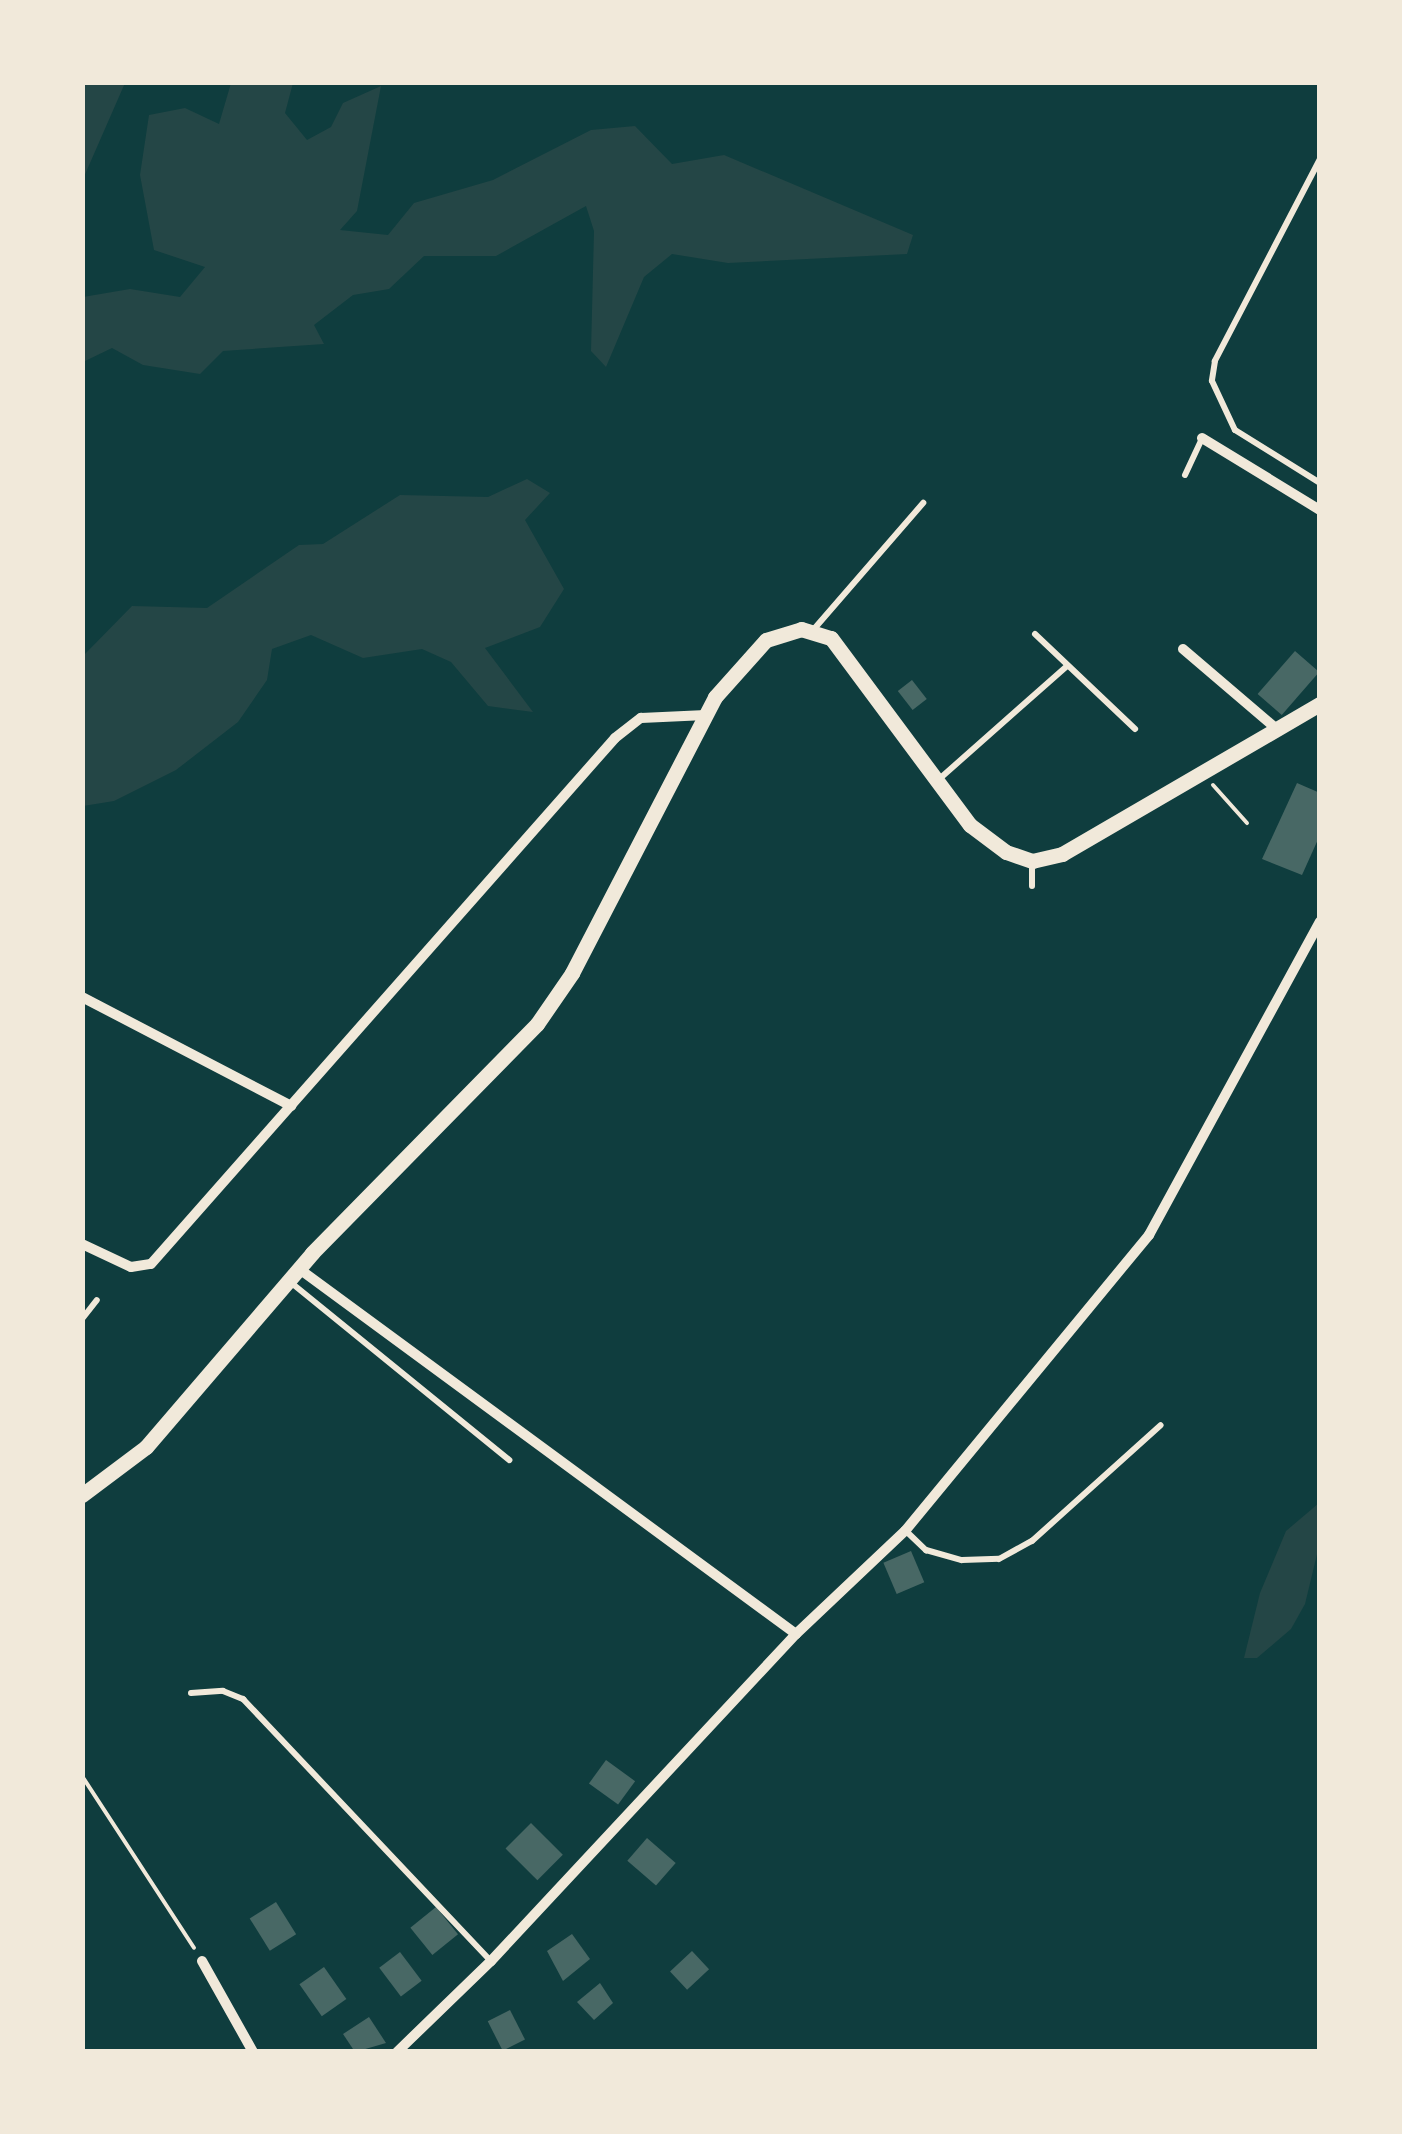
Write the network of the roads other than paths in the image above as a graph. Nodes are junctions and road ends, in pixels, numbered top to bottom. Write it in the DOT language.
graph roads {
  1 [pos="1320,159"];
  2 [pos="1202,438"];
  3 [pos="1185,475"];
  4 [pos="1320,483"];
  5 [pos="922,504"];
  6 [pos="1320,510"];
  7 [pos="813,630"];
  8 [pos="1035,634"];
  9 [pos="1183,649"];
  10 [pos="1067,666"];
  11 [pos="1318,709"];
  12 [pos="706,714"];
  13 [pos="1135,730"];
  14 [pos="1280,732"];
  15 [pos="936,782"];
  16 [pos="1032,861"];
  17 [pos="1032,886"];
  18 [pos="1320,922"];
  19 [pos="82,997"];
  20 [pos="291,1106"];
  21 [pos="82,1244"];
  22 [pos="293,1274"];
  23 [pos="97,1300"];
  24 [pos="82,1320"];
  25 [pos="1161,1426"];
  26 [pos="509,1460"];
  27 [pos="82,1495"];
  28 [pos="904,1530"];
  29 [pos="796,1634"];
  30 [pos="192,1694"];
  31 [pos="491,1960"];
  32 [pos="202,1962"];
  33 [pos="254,2052"];
  34 [pos="396,2052"];
  1 -- 4 [label="lane"];
  2 -- 3 [label="lane"];
  2 -- 6 [label="street"];
  5 -- 7 [label="lane"];
  7 -- 12 [label="street"];
  7 -- 15 [label="street"];
  8 -- 10 [label="lane"];
  9 -- 14 [label="street"];
  10 -- 13 [label="lane"];
  10 -- 15 [label="lane"];
  11 -- 14 [label="street"];
  12 -- 20 [label="street"];
  12 -- 22 [label="street"];
  14 -- 16 [label="street"];
  15 -- 16 [label="street"];
  16 -- 17 [label="lane"];
  18 -- 28 [label="street"];
  19 -- 20 [label="street"];
  20 -- 21 [label="street"];
  22 -- 26 [label="lane"];
  22 -- 27 [label="street"];
  22 -- 29 [label="street"];
  23 -- 24 [label="lane"];
  25 -- 28 [label="lane"];
  28 -- 29 [label="street"];
  29 -- 31 [label="street"];
  30 -- 31 [label="lane"];
  31 -- 34 [label="street"];
  32 -- 33 [label="street"];
}
